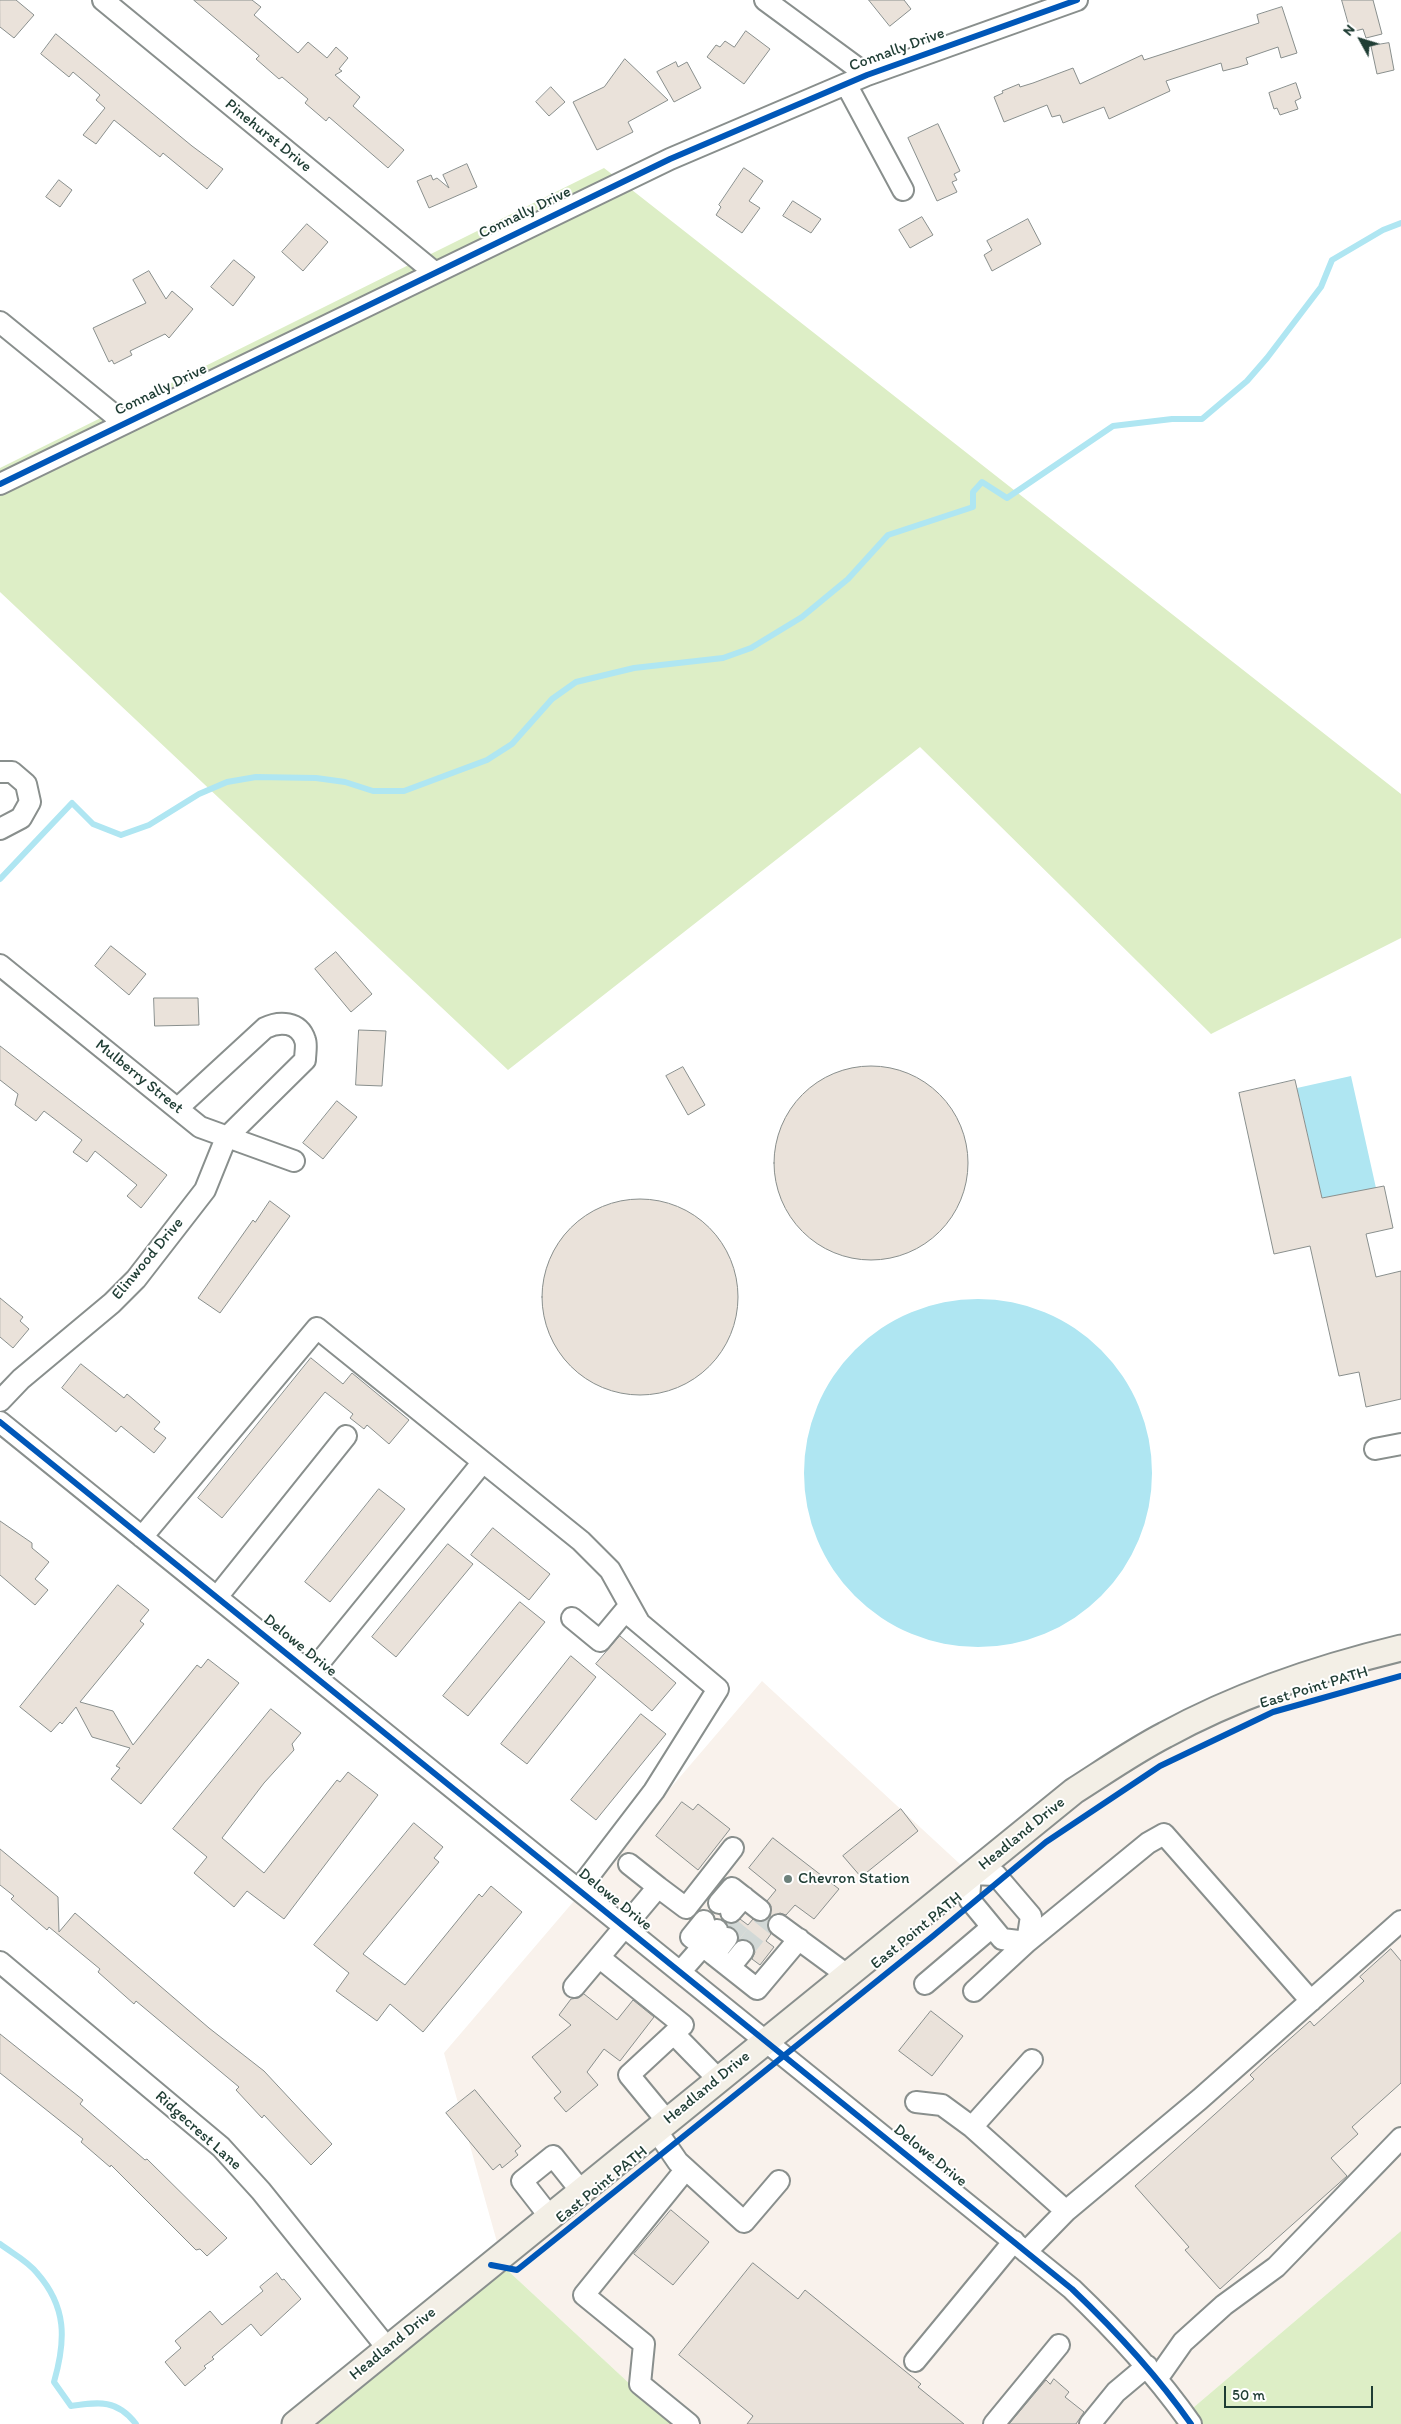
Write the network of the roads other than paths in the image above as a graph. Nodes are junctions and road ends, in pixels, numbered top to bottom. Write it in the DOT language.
graph roads {
  1 [pos="103,0"];
  2 [pos="765,0"];
  3 [pos="1077,0"];
  4 [pos="867,75"];
  5 [pos="846,84"];
  6 [pos="903,190"];
  7 [pos="434,272"];
  8 [pos="0,322"];
  9 [pos="124,423"];
  10 [pos="0,484"];
  11 [pos="0,772"];
  12 [pos="0,829"];
  13 [pos="0,965"];
  14 [pos="178,1108"];
  15 [pos="226,1138"];
  16 [pos="294,1160"];
  17 [pos="0,1401"];
  18 [pos="0,1422"];
  19 [pos="346,1436"];
  20 [pos="1401,1444"];
  21 [pos="1375,1449"];
  22 [pos="482,1463"];
  23 [pos="142,1537"];
  24 [pos="218,1597"];
  25 [pos="572,1618"];
  26 [pos="639,1622"];
  27 [pos="1401,1648"];
  28 [pos="311,1673"];
  29 [pos="733,1848"];
  30 [pos="629,1864"];
  31 [pos="971,1874"];
  32 [pos="658,1886"];
  33 [pos="579,1889"];
  34 [pos="1401,1921"];
  35 [pos="779,1925"];
  36 [pos="626,1926"];
  37 [pos="992,1926"];
  38 [pos="799,1939"];
  39 [pos="1027,1942"];
  40 [pos="708,1950"];
  41 [pos="743,1951"];
  42 [pos="600,1958"];
  43 [pos="0,1962"];
  44 [pos="730,1967"];
  45 [pos="682,1971"];
  46 [pos="847,1975"];
  47 [pos="925,1984"];
  48 [pos="574,1987"];
  49 [pos="974,1990"];
  50 [pos="1311,2001"];
  51 [pos="674,2034"];
  52 [pos="766,2040"];
  53 [pos="1032,2060"];
  54 [pos="718,2080"];
  55 [pos="916,2102"];
  56 [pos="662,2125"];
  57 [pos="972,2127"];
  58 [pos="1401,2138"];
  59 [pos="686,2169"];
  60 [pos="779,2181"];
  61 [pos="581,2191"];
  62 [pos="1066,2211"];
  63 [pos="550,2217"];
  64 [pos="1020,2246"];
  65 [pos="1059,2345"];
  66 [pos="388,2349"];
  67 [pos="915,2361"];
  68 [pos="1152,2372"];
  69 [pos="295,2424"];
  70 [pos="689,2424"];
  71 [pos="994,2424"];
  72 [pos="1090,2424"];
  73 [pos="1191,2424"];
  1 -- 7 [label="street, Pinehurst Drive"];
  2 -- 4 [label="street"];
  3 -- 4 [label="street, Connally Drive"];
  4 -- 5 [label="street, Connally Drive"];
  5 -- 6 [label="street"];
  5 -- 7 [label="street, Connally Drive"];
  7 -- 9 [label="street, Connally Drive"];
  8 -- 9 [label="street"];
  9 -- 10 [label="street, Connally Drive"];
  11 -- 12 [label="street"];
  13 -- 14 [label="street, Mulberry Street"];
  14 -- 15 [label="street, Mulberry Street"];
  14 -- 15 [label="street"];
  15 -- 16 [label="street, Mulberry Street"];
  15 -- 17 [label="street, Elinwood Drive"];
  18 -- 23 [label="street, Delowe Drive"];
  19 -- 24 [label="street"];
  20 -- 21 [label="street"];
  22 -- 23 [label="street"];
  22 -- 26 [label="street"];
  22 -- 28 [label="street"];
  23 -- 24 [label="street, Delowe Drive"];
  24 -- 28 [label="street, Delowe Drive"];
  25 -- 26 [label="street"];
  26 -- 33 [label="street"];
  27 -- 31 [label="main road, Headland Drive"];
  28 -- 33 [label="street, Delowe Drive"];
  29 -- 32 [label="street"];
  30 -- 32 [label="street"];
  31 -- 37 [label="street"];
  31 -- 39 [label="street"];
  31 -- 46 [label="main road, Headland Drive"];
  32 -- 36 [label="street"];
  33 -- 36 [label="street, Delowe Drive"];
  34 -- 50 [label="street"];
  35 -- 38 [label="street"];
  36 -- 42 [label="street"];
  36 -- 45 [label="street, Delowe Drive"];
  37 -- 39 [label="street"];
  37 -- 47 [label="street"];
  38 -- 44 [label="street"];
  38 -- 46 [label="street"];
  39 -- 49 [label="street"];
  39 -- 50 [label="street"];
  40 -- 40 [label="street"];
  40 -- 44 [label="street"];
  40 -- 45 [label="street"];
  41 -- 44 [label="street"];
  42 -- 48 [label="street"];
  42 -- 51 [label="street"];
  43 -- 66 [label="street, Ridgecrest Lane"];
  45 -- 52 [label="street, Delowe Drive"];
  46 -- 52 [label="main road, Headland Drive"];
  50 -- 62 [label="street"];
  51 -- 54 [label="street"];
  51 -- 56 [label="street"];
  52 -- 54 [label="main road, Headland Drive"];
  52 -- 64 [label="street, Delowe Drive"];
  53 -- 57 [label="street"];
  54 -- 56 [label="main road, Headland Drive"];
  55 -- 57 [label="street"];
  56 -- 59 [label="street"];
  56 -- 61 [label="main road, Headland Drive"];
  57 -- 62 [label="street"];
  58 -- 68 [label="street"];
  59 -- 60 [label="street"];
  59 -- 70 [label="street"];
  61 -- 63 [label="main road, Headland Drive"];
  61 -- 63 [label="street"];
  62 -- 64 [label="street"];
  63 -- 66 [label="main road, Headland Drive"];
  64 -- 67 [label="street"];
  64 -- 68 [label="street, Delowe Drive"];
  65 -- 71 [label="street"];
  66 -- 69 [label="main road, Headland Drive"];
  68 -- 72 [label="street"];
  68 -- 73 [label="street, Delowe Drive"];
}
